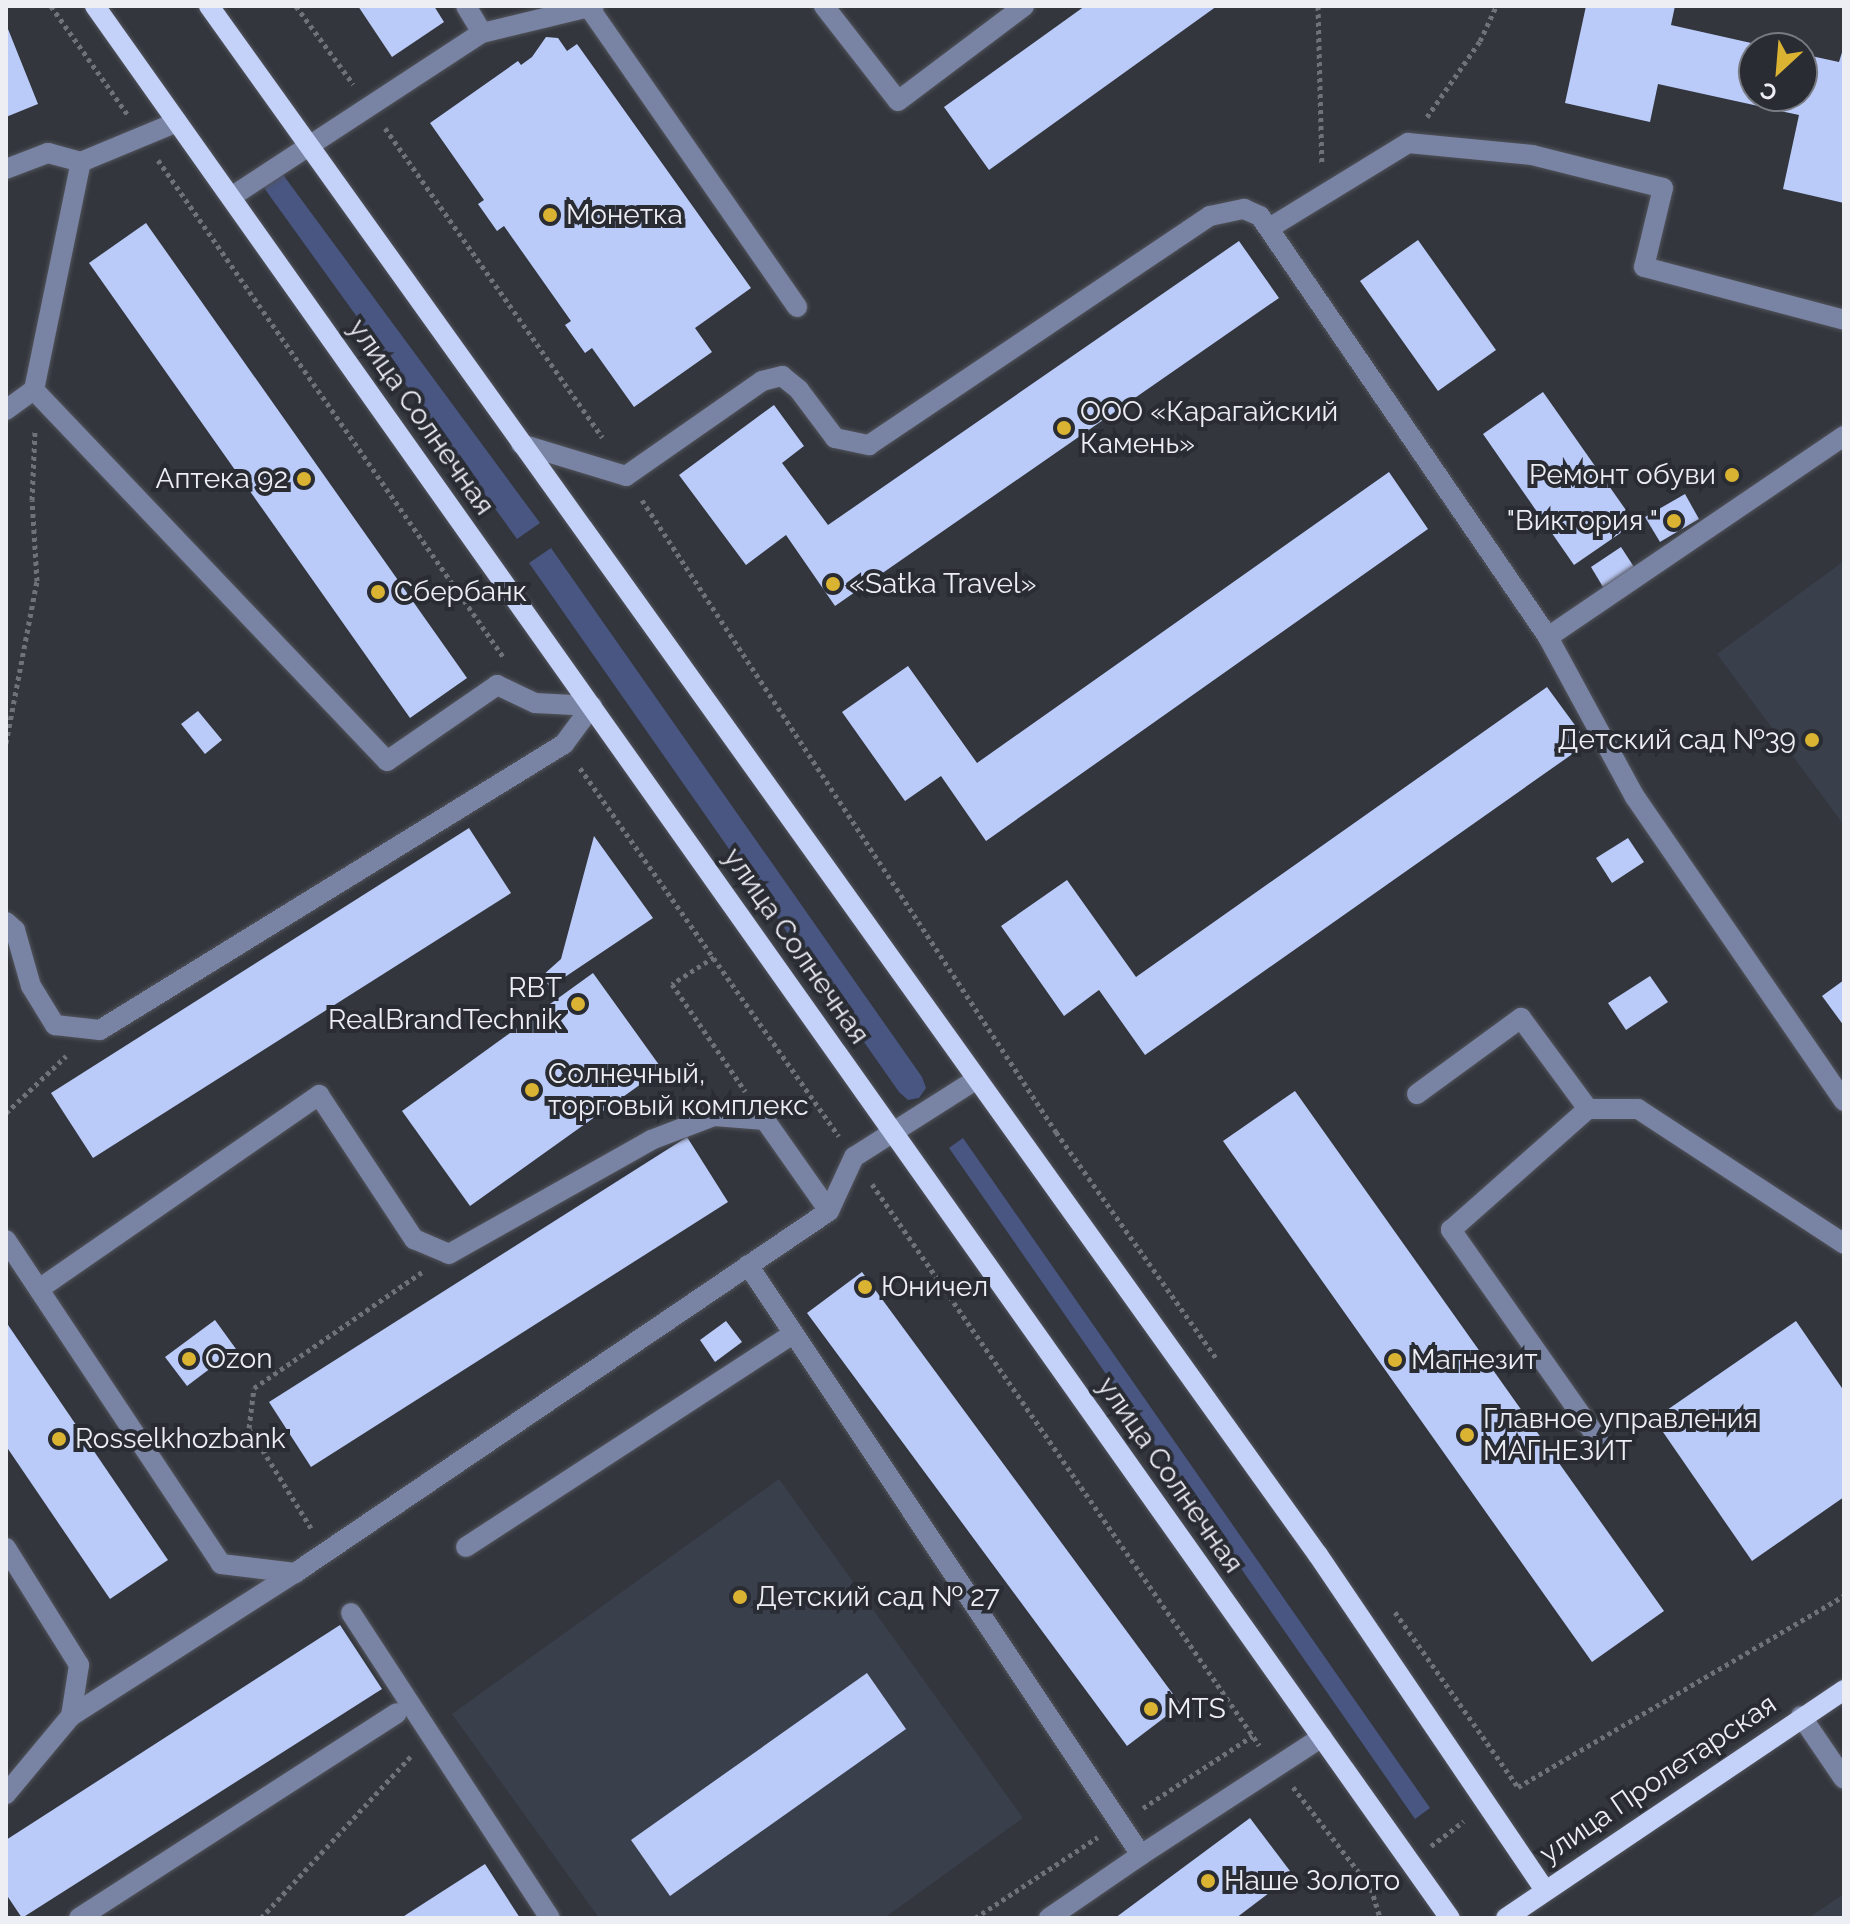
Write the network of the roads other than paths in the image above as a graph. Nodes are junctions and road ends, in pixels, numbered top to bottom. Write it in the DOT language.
graph roads {
  1 [pos="95,6"];
  2 [pos="209,6"];
  3 [pos="466,6"];
  4 [pos="824,6"];
  5 [pos="1024,6"];
  6 [pos="592,8"];
  7 [pos="482,33"];
  8 [pos="177,122"];
  9 [pos="308,144"];
  10 [pos="81,162"];
  11 [pos="6,169"];
  12 [pos="231,197"];
  13 [pos="1271,227"];
  14 [pos="797,307"];
  15 [pos="1844,320"];
  16 [pos="34,390"];
  17 [pos="6,410"];
  18 [pos="1844,436"];
  19 [pos="521,444"];
  20 [pos="1548,637"];
  21 [pos="592,706"];
  22 [pos="6,922"];
  23 [pos="977,1079"];
  24 [pos="1417,1094"];
  25 [pos="1844,1101"];
  26 [pos="1588,1109"];
  27 [pos="895,1135"];
  28 [pos="829,1211"];
  29 [pos="6,1240"];
  30 [pos="1844,1244"];
  31 [pos="748,1265"];
  32 [pos="39,1289"];
  33 [pos="793,1334"];
  34 [pos="1598,1439"];
  35 [pos="466,1547"];
  36 [pos="6,1548"];
  37 [pos="295,1573"];
  38 [pos="351,1613"];
  39 [pos="1844,1690"];
  40 [pos="397,1713"];
  41 [pos="71,1716"];
  42 [pos="1801,1716"];
  43 [pos="1322,1737"];
  44 [pos="1844,1779"];
  45 [pos="6,1794"];
  46 [pos="1141,1855"];
  47 [pos="1545,1890"];
  48 [pos="79,1918"];
  49 [pos="550,1918"];
  50 [pos="1049,1918"];
  51 [pos="1450,1918"];
  52 [pos="1506,1918"];
  1 -- 8 [label="main road, улица Солнечная"];
  2 -- 9 [label="main road"];
  3 -- 7 [label="street"];
  4 -- 5 [label="street"];
  6 -- 7 [label="street"];
  6 -- 14 [label="street"];
  7 -- 9 [label="street"];
  8 -- 10 [label="street"];
  8 -- 12 [label="main road, улица Солнечная"];
  9 -- 12 [label="street"];
  9 -- 19 [label="main road"];
  10 -- 11 [label="street"];
  10 -- 16 [label="street"];
  12 -- 21 [label="main road, улица Солнечная"];
  13 -- 15 [label="street"];
  13 -- 19 [label="street"];
  13 -- 20 [label="street"];
  16 -- 17 [label="street"];
  16 -- 21 [label="street"];
  18 -- 20 [label="street"];
  19 -- 23 [label="main road"];
  20 -- 25 [label="street"];
  21 -- 22 [label="street"];
  21 -- 27 [label="main road, улица Солнечная"];
  23 -- 27 [label="street"];
  23 -- 47 [label="main road"];
  24 -- 26 [label="street"];
  26 -- 30 [label="street"];
  26 -- 34 [label="street"];
  27 -- 28 [label="street"];
  27 -- 43 [label="main road, улица Солнечная"];
  28 -- 31 [label="street"];
  28 -- 32 [label="street"];
  29 -- 32 [label="street"];
  31 -- 33 [label="street"];
  31 -- 37 [label="street"];
  32 -- 37 [label="street"];
  33 -- 35 [label="street"];
  33 -- 46 [label="street"];
  36 -- 41 [label="street"];
  37 -- 41 [label="street"];
  38 -- 49 [label="street"];
  39 -- 42 [label="main road, улица Пролетарская"];
  40 -- 48 [label="street"];
  41 -- 45 [label="street"];
  42 -- 44 [label="street"];
  42 -- 47 [label="main road, улица Пролетарская"];
  43 -- 46 [label="street"];
  43 -- 51 [label="main road, улица Солнечная"];
  46 -- 50 [label="street"];
  47 -- 52 [label="main road, улица Пролетарская"];
}
